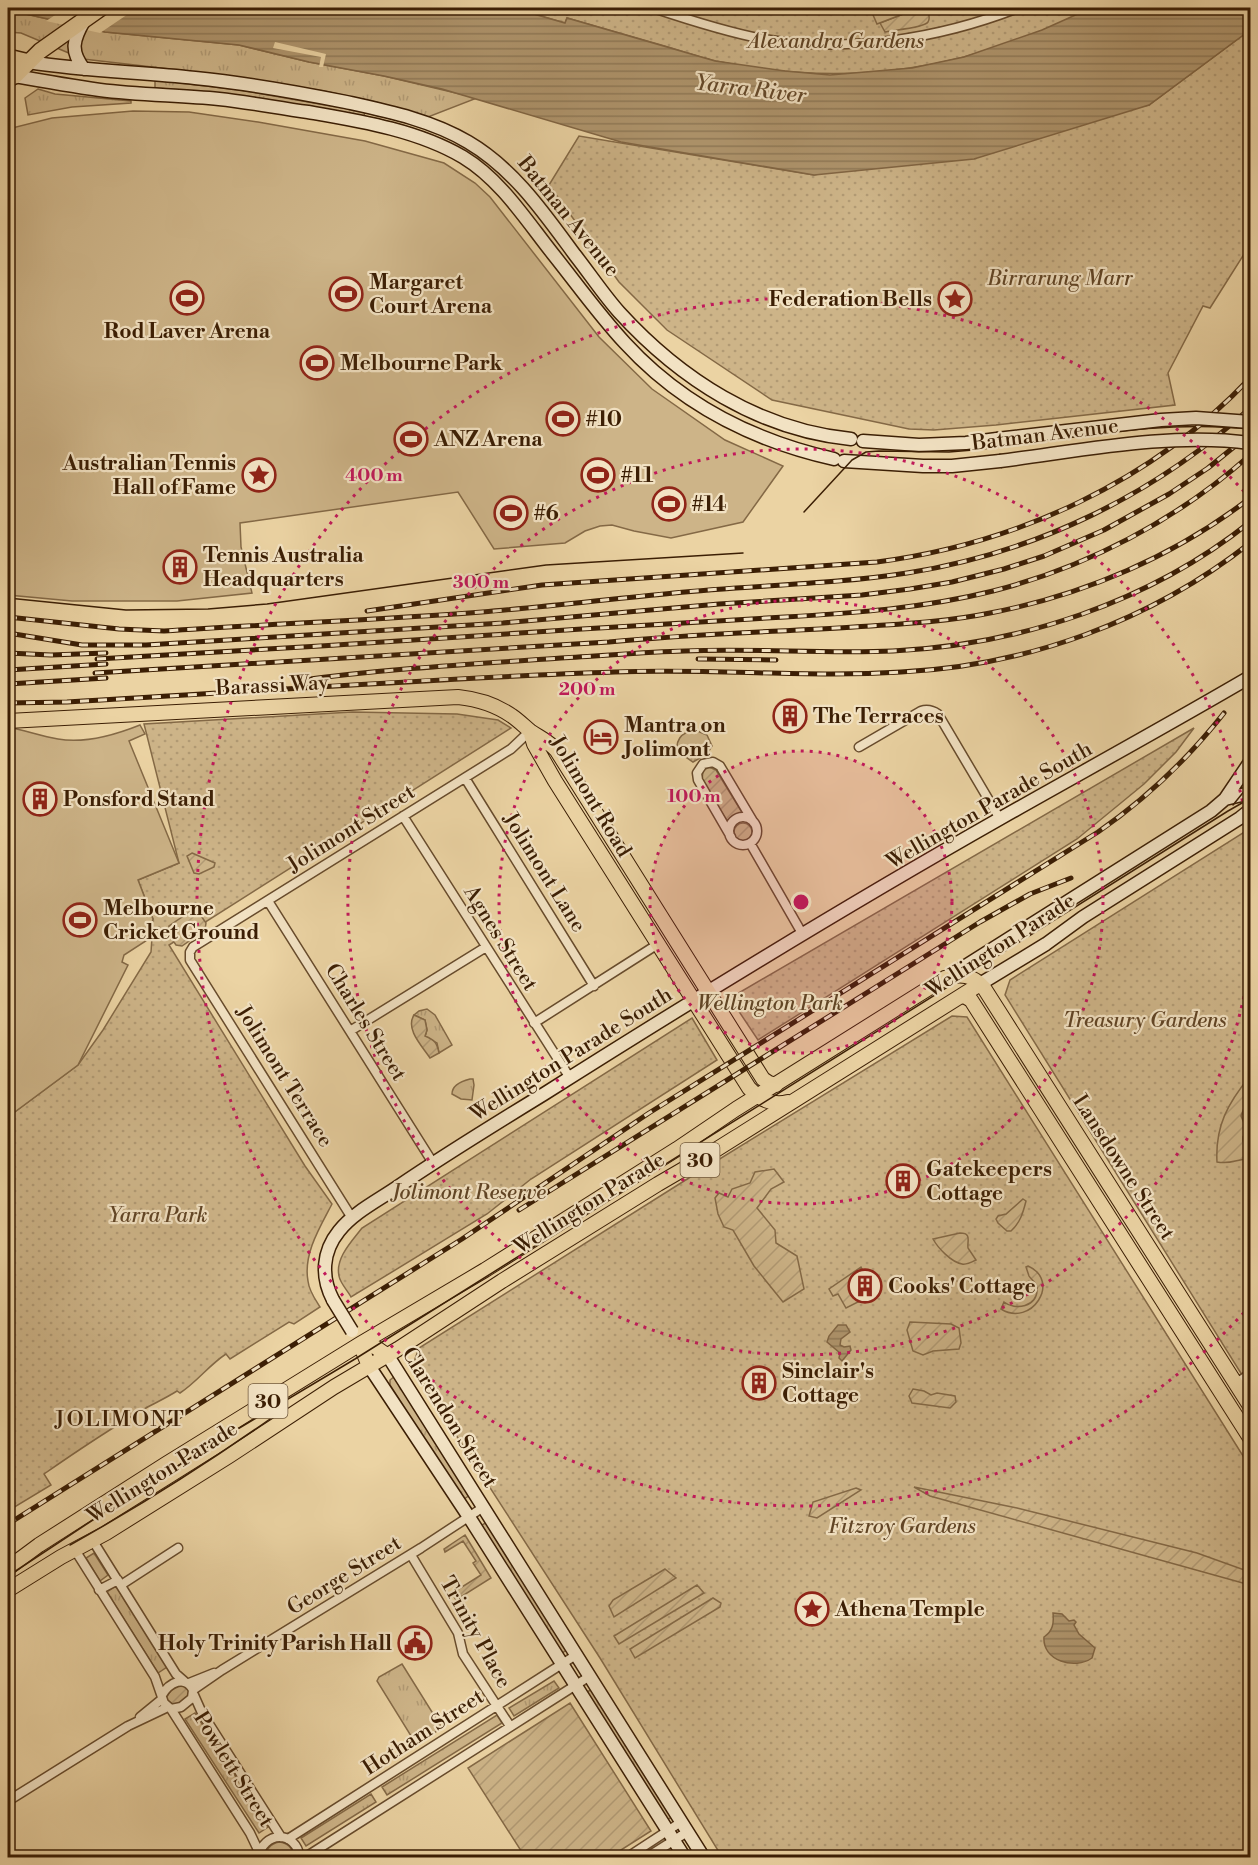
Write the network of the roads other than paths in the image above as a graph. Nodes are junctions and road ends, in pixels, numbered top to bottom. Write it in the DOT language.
graph roads {
  1 [pos="101,8"];
  2 [pos="653,8"];
  3 [pos="1018,8"];
  4 [pos="69,36"];
  5 [pos="20,60"];
  6 [pos="84,69"];
  7 [pos="140,73"];
  8 [pos="9,75"];
  9 [pos="149,93"];
  10 [pos="503,167"];
  11 [pos="492,180"];
  12 [pos="1251,422"];
  13 [pos="815,434"];
  14 [pos="1251,443"];
  15 [pos="804,452"];
  16 [pos="1251,676"];
  17 [pos="8,721"];
  18 [pos="530,731"];
  19 [pos="859,747"];
  20 [pos="1251,762"];
  21 [pos="465,778"];
  22 [pos="1251,793"];
  23 [pos="1226,799"];
  24 [pos="591,806"];
  25 [pos="1251,810"];
  26 [pos="577,815"];
  27 [pos="403,816"];
  28 [pos="1251,817"];
  29 [pos="1000,819"];
  30 [pos="754,823"];
  31 [pos="1221,830"];
  32 [pos="730,837"];
  33 [pos="750,843"];
  34 [pos="268,900"];
  35 [pos="803,935"];
  36 [pos="658,944"];
  37 [pos="486,947"];
  38 [pos="190,952"];
  39 [pos="945,978"];
  40 [pos="980,984"];
  41 [pos="594,986"];
  42 [pos="708,992"];
  43 [pos="960,997"];
  44 [pos="693,1000"];
  45 [pos="534,1023"];
  46 [pos="350,1031"];
  47 [pos="570,1078"];
  48 [pos="776,1085"];
  49 [pos="758,1096"];
  50 [pos="792,1101"];
  51 [pos="433,1163"];
  52 [pos="1098,1166"];
  53 [pos="1083,1175"];
  54 [pos="352,1218"];
  55 [pos="360,1344"];
  56 [pos="388,1356"];
  57 [pos="369,1366"];
  58 [pos="1251,1374"];
  59 [pos="1236,1383"];
  60 [pos="1251,1406"];
  61 [pos="1251,1438"];
  62 [pos="482,1508"];
  63 [pos="469,1517"];
  64 [pos="79,1520"];
  65 [pos="62,1530"];
  66 [pos="93,1540"];
  67 [pos="178,1548"];
  68 [pos="75,1550"];
  69 [pos="411,1554"];
  70 [pos="8,1568"];
  71 [pos="119,1582"];
  72 [pos="8,1590"];
  73 [pos="99,1590"];
  74 [pos="576,1655"];
  75 [pos="562,1664"];
  76 [pos="590,1676"];
  77 [pos="575,1685"];
  78 [pos="190,1687"];
  79 [pos="166,1703"];
  80 [pos="497,1706"];
  81 [pos="510,1726"];
  82 [pos="8,1802"];
  83 [pos="684,1827"];
  84 [pos="671,1835"];
  85 [pos="285,1838"];
  86 [pos="645,1845"];
  87 [pos="258,1856"];
  88 [pos="649,1856"];
  89 [pos="302,1857"];
  90 [pos="626,1857"];
  91 [pos="685,1857"];
  92 [pos="704,1857"];
  1 -- 4 [label="highway"];
  2 -- 3 [label="street"];
  4 -- 5 [label="highway"];
  4 -- 6 [label="street"];
  5 -- 6 [label="street, Batman Avenue"];
  5 -- 8 [label="highway"];
  6 -- 7 [label="street, Batman Avenue"];
  7 -- 9 [label="street"];
  7 -- 10 [label="street, Batman Avenue"];
  8 -- 9 [label="street, Batman Avenue"];
  9 -- 11 [label="street, Batman Avenue"];
  10 -- 11 [label="street"];
  10 -- 13 [label="street, Batman Avenue"];
  11 -- 15 [label="street, Batman Avenue"];
  12 -- 13 [label="street, Batman Avenue, bridge"];
  13 -- 15 [label="street"];
  14 -- 15 [label="street, Batman Avenue, bridge"];
  16 -- 29 [label="street, Wellington Parade South"];
  17 -- 18 [label="main road, Barassi Way"];
  18 -- 21 [label="street, Jolimont Street"];
  18 -- 24 [label="main road, Jolimont Road"];
  18 -- 26 [label="main road, Jolimont Road"];
  19 -- 29 [label="street"];
  20 -- 23 [label="street, 30"];
  21 -- 27 [label="street, Jolimont Street"];
  21 -- 41 [label="street, Jolimont Lane"];
  22 -- 23 [label="street"];
  23 -- 39 [label="street, Wellington Parade / 30"];
  24 -- 26 [label="main road"];
  24 -- 42 [label="main road, Jolimont Road"];
  25 -- 31 [label="street, Wellington Parade / 30"];
  26 -- 36 [label="main road, Jolimont Road"];
  27 -- 34 [label="street, Jolimont Street"];
  27 -- 37 [label="street, Agnes Street"];
  28 -- 31 [label="street"];
  29 -- 35 [label="street, Wellington Parade South"];
  30 -- 32 [label="street"];
  30 -- 32 [label="street"];
  30 -- 33 [label="street"];
  31 -- 40 [label="street, Wellington Parade / 30"];
  32 -- 33 [label="street"];
  33 -- 35 [label="street"];
  34 -- 38 [label="street, Jolimont Street"];
  34 -- 46 [label="street, Charles Street"];
  35 -- 42 [label="street, Wellington Parade South"];
  36 -- 41 [label="street"];
  36 -- 44 [label="main road, Jolimont Road"];
  37 -- 45 [label="street, Agnes Street"];
  37 -- 46 [label="street"];
  38 -- 54 [label="street, Jolimont Terrace"];
  39 -- 40 [label="main road"];
  39 -- 48 [label="main road, Wellington Parade / 30"];
  40 -- 43 [label="main road, Wellington Parade / 30"];
  40 -- 52 [label="main road, Lansdowne Street"];
  41 -- 45 [label="street"];
  42 -- 44 [label="street, Wellington Parade South"];
  42 -- 48 [label="main road, Jolimont Road"];
  43 -- 50 [label="main road, Wellington Parade / 30"];
  43 -- 53 [label="main road, Lansdowne Street"];
  44 -- 47 [label="street, Wellington Parade South"];
  44 -- 49 [label="main road, Jolimont Road"];
  45 -- 47 [label="street, Agnes Street"];
  46 -- 51 [label="street, Charles Street"];
  47 -- 51 [label="street, Wellington Parade South"];
  48 -- 49 [label="main road, Wellington Parade / 30"];
  49 -- 50 [label="main road"];
  49 -- 55 [label="main road, Wellington Parade / 30"];
  50 -- 56 [label="main road, Wellington Parade / 30"];
  51 -- 54 [label="street, Wellington Parade South"];
  52 -- 53 [label="main road"];
  52 -- 59 [label="main road, Lansdowne Street"];
  53 -- 61 [label="main road, Lansdowne Street"];
  54 -- 55 [label="street, Wellington Parade South, bridge"];
  55 -- 56 [label="main road, Clarendon Street"];
  55 -- 57 [label="main road, Clarendon Street"];
  55 -- 64 [label="main road, Wellington Parade / 30"];
  56 -- 57 [label="main road, Wellington Parade / 30"];
  56 -- 62 [label="street, Clarendon Street"];
  57 -- 63 [label="street, Clarendon Street"];
  57 -- 66 [label="main road, Wellington Parade / 30"];
  58 -- 59 [label="street"];
  59 -- 60 [label="main road, Lansdowne Street"];
  62 -- 63 [label="street, George Street"];
  62 -- 74 [label="street, Clarendon Street"];
  63 -- 69 [label="street, George Street"];
  63 -- 75 [label="street, Clarendon Street"];
  64 -- 65 [label="main road, Wellington Parade / 30"];
  64 -- 66 [label="main road, Powlett Street"];
  65 -- 68 [label="main road, Powlett Street"];
  65 -- 70 [label="main road, Wellington Parade / 30"];
  66 -- 68 [label="main road, Wellington Parade / 30"];
  66 -- 71 [label="street, Powlett Street"];
  67 -- 71 [label="street"];
  68 -- 72 [label="main road, Wellington Parade / 30"];
  68 -- 73 [label="street, Powlett Street"];
  69 -- 78 [label="street, George Street"];
  69 -- 80 [label="street, Trinity Place"];
  71 -- 73 [label="street"];
  71 -- 78 [label="street, Powlett Street"];
  73 -- 79 [label="street, Powlett Street"];
  74 -- 75 [label="street, Hotham Street"];
  74 -- 76 [label="street, Clarendon Street"];
  75 -- 77 [label="street, Clarendon Street"];
  75 -- 80 [label="street, Hotham Street"];
  76 -- 77 [label="street, Hotham Street"];
  76 -- 83 [label="street, Clarendon Street"];
  77 -- 81 [label="street, Hotham Street"];
  77 -- 84 [label="street, Clarendon Street"];
  78 -- 79 [label="street"];
  78 -- 79 [label="street"];
  78 -- 85 [label="street, Powlett Street"];
  79 -- 82 [label="street"];
  79 -- 87 [label="street, Powlett Street"];
  80 -- 81 [label="street, Trinity Place"];
  80 -- 85 [label="street, Hotham Street"];
  81 -- 89 [label="street, Hotham Street"];
  83 -- 84 [label="street"];
  83 -- 92 [label="street, Clarendon Street"];
  84 -- 86 [label="street"];
  84 -- 88 [label="street"];
  84 -- 91 [label="street, Clarendon Street"];
  85 -- 87 [label="street, Hotham Street"];
  85 -- 89 [label="street, Powlett Street"];
  86 -- 88 [label="street"];
  86 -- 90 [label="street"];
}
